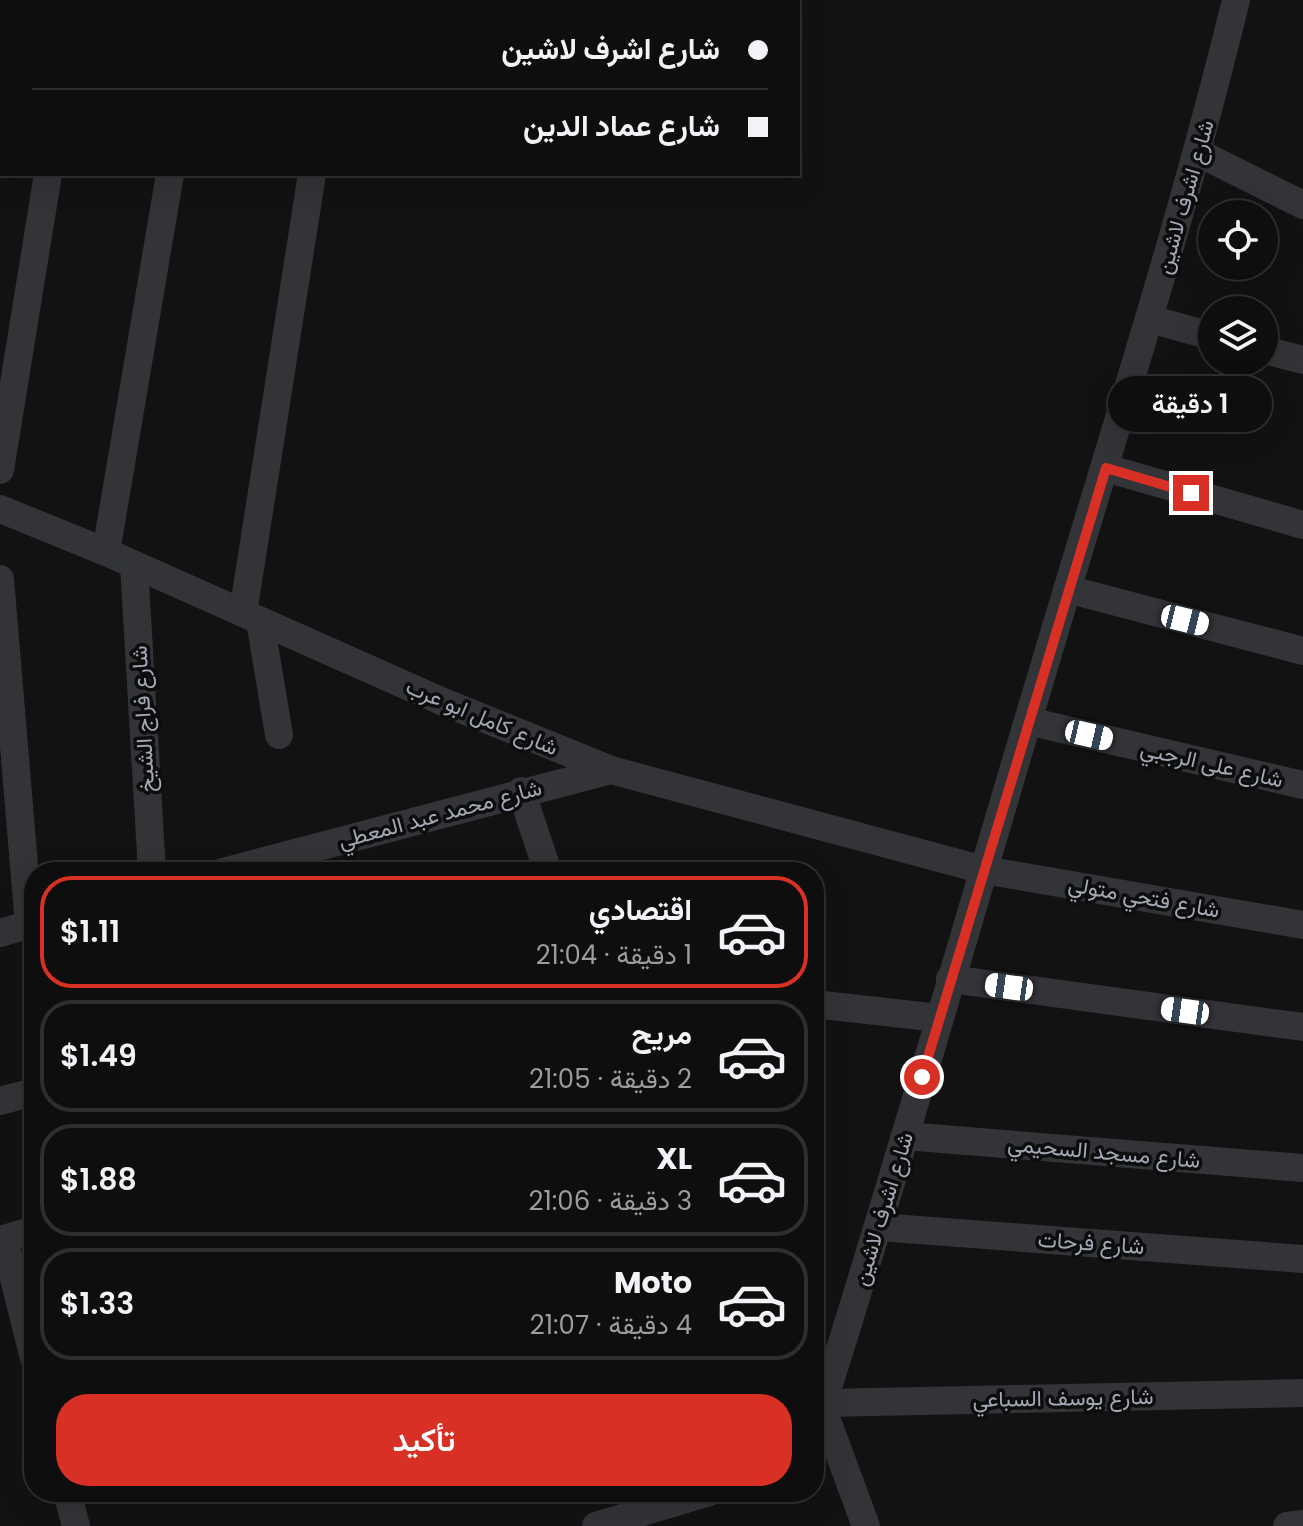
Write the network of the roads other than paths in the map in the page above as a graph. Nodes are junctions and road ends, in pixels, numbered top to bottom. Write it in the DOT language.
graph roads {
  1 [pos="1236,0"];
  2 [pos="1199,153"];
  3 [pos="48,176"];
  4 [pos="170,176"];
  5 [pos="312,176"];
  6 [pos="1303,205"];
  7 [pos="1149,319"];
  8 [pos="1198,332"];
  9 [pos="1278,354"];
  10 [pos="1303,360"];
  11 [pos="1106,468"];
  12 [pos="0,470"];
  13 [pos="0,509"];
  14 [pos="1303,525"];
  15 [pos="106,552"];
  16 [pos="134,565"];
  17 [pos="0,579"];
  18 [pos="1067,589"];
  19 [pos="252,617"];
  20 [pos="1303,651"];
  21 [pos="1028,721"];
  22 [pos="279,735"];
  23 [pos="611,770"];
  24 [pos="1303,785"];
  25 [pos="521,791"];
  26 [pos="25,862"];
  27 [pos="151,862"];
  28 [pos="260,862"];
  29 [pos="545,862"];
  30 [pos="984,870"];
  31 [pos="1303,925"];
  32 [pos="24,926"];
  33 [pos="0,933"];
  34 [pos="950,979"];
  35 [pos="824,1005"];
  36 [pos="939,1018"];
  37 [pos="1303,1027"];
  38 [pos="24,1095"];
  39 [pos="0,1101"];
  40 [pos="905,1136"];
  41 [pos="1303,1168"];
  42 [pos="879,1227"];
  43 [pos="24,1233"];
  44 [pos="2,1239"];
  45 [pos="1303,1259"];
  46 [pos="24,1321"];
  47 [pos="824,1380"];
  48 [pos="1303,1393"];
  49 [pos="824,1400"];
  50 [pos="824,1418"];
  51 [pos="70,1502"];
  52 [pos="676,1502"];
  53 [pos="1303,1524"];
  54 [pos="76,1526"];
  55 [pos="596,1526"];
  56 [pos="866,1526"];
  57 [pos="1287,1526"];
  1 -- 2 [label="street, شارع اشرف لاشين"];
  2 -- 6 [label="street"];
  2 -- 7 [label="street, شارع اشرف لاشين"];
  3 -- 12 [label="street"];
  4 -- 15 [label="street"];
  5 -- 19 [label="street"];
  7 -- 8 [label="street"];
  7 -- 11 [label="street, شارع اشرف لاشين"];
  9 -- 10 [label="street"];
  11 -- 14 [label="street"];
  11 -- 18 [label="street, شارع اشرف لاشين"];
  13 -- 15 [label="street, شارع كامل ابو عرب"];
  15 -- 16 [label="street, شارع كامل ابو عرب"];
  16 -- 19 [label="street, شارع كامل ابو عرب"];
  16 -- 27 [label="street, شارع فراج الشيخ"];
  17 -- 26 [label="street"];
  18 -- 20 [label="street"];
  18 -- 21 [label="street, شارع اشرف لاشين"];
  19 -- 22 [label="street"];
  19 -- 23 [label="street, شارع كامل ابو عرب"];
  21 -- 24 [label="street, شارع على الرجبي"];
  21 -- 30 [label="street, شارع اشرف لاشين"];
  23 -- 25 [label="street, شارع محمد عبد المعطي"];
  23 -- 30 [label="street, شارع كامل ابو عرب"];
  25 -- 28 [label="street, شارع محمد عبد المعطي"];
  25 -- 29 [label="street"];
  30 -- 31 [label="street, شارع فتحي متولي"];
  30 -- 34 [label="street, شارع اشرف لاشين"];
  32 -- 33 [label="street"];
  34 -- 36 [label="street, شارع اشرف لاشين"];
  34 -- 37 [label="street"];
  35 -- 36 [label="street"];
  36 -- 40 [label="street, شارع اشرف لاشين"];
  38 -- 39 [label="street"];
  40 -- 41 [label="street, شارع مسجد السحيمي"];
  40 -- 42 [label="street, شارع اشرف لاشين"];
  42 -- 45 [label="street, شارع فرحات"];
  42 -- 47 [label="street, شارع اشرف لاشين"];
  43 -- 44 [label="street"];
  44 -- 46 [label="street"];
  48 -- 49 [label="street, شارع يوسف السباعي"];
  50 -- 56 [label="street"];
  51 -- 54 [label="street"];
  52 -- 55 [label="street"];
  53 -- 57 [label="street"];
}
